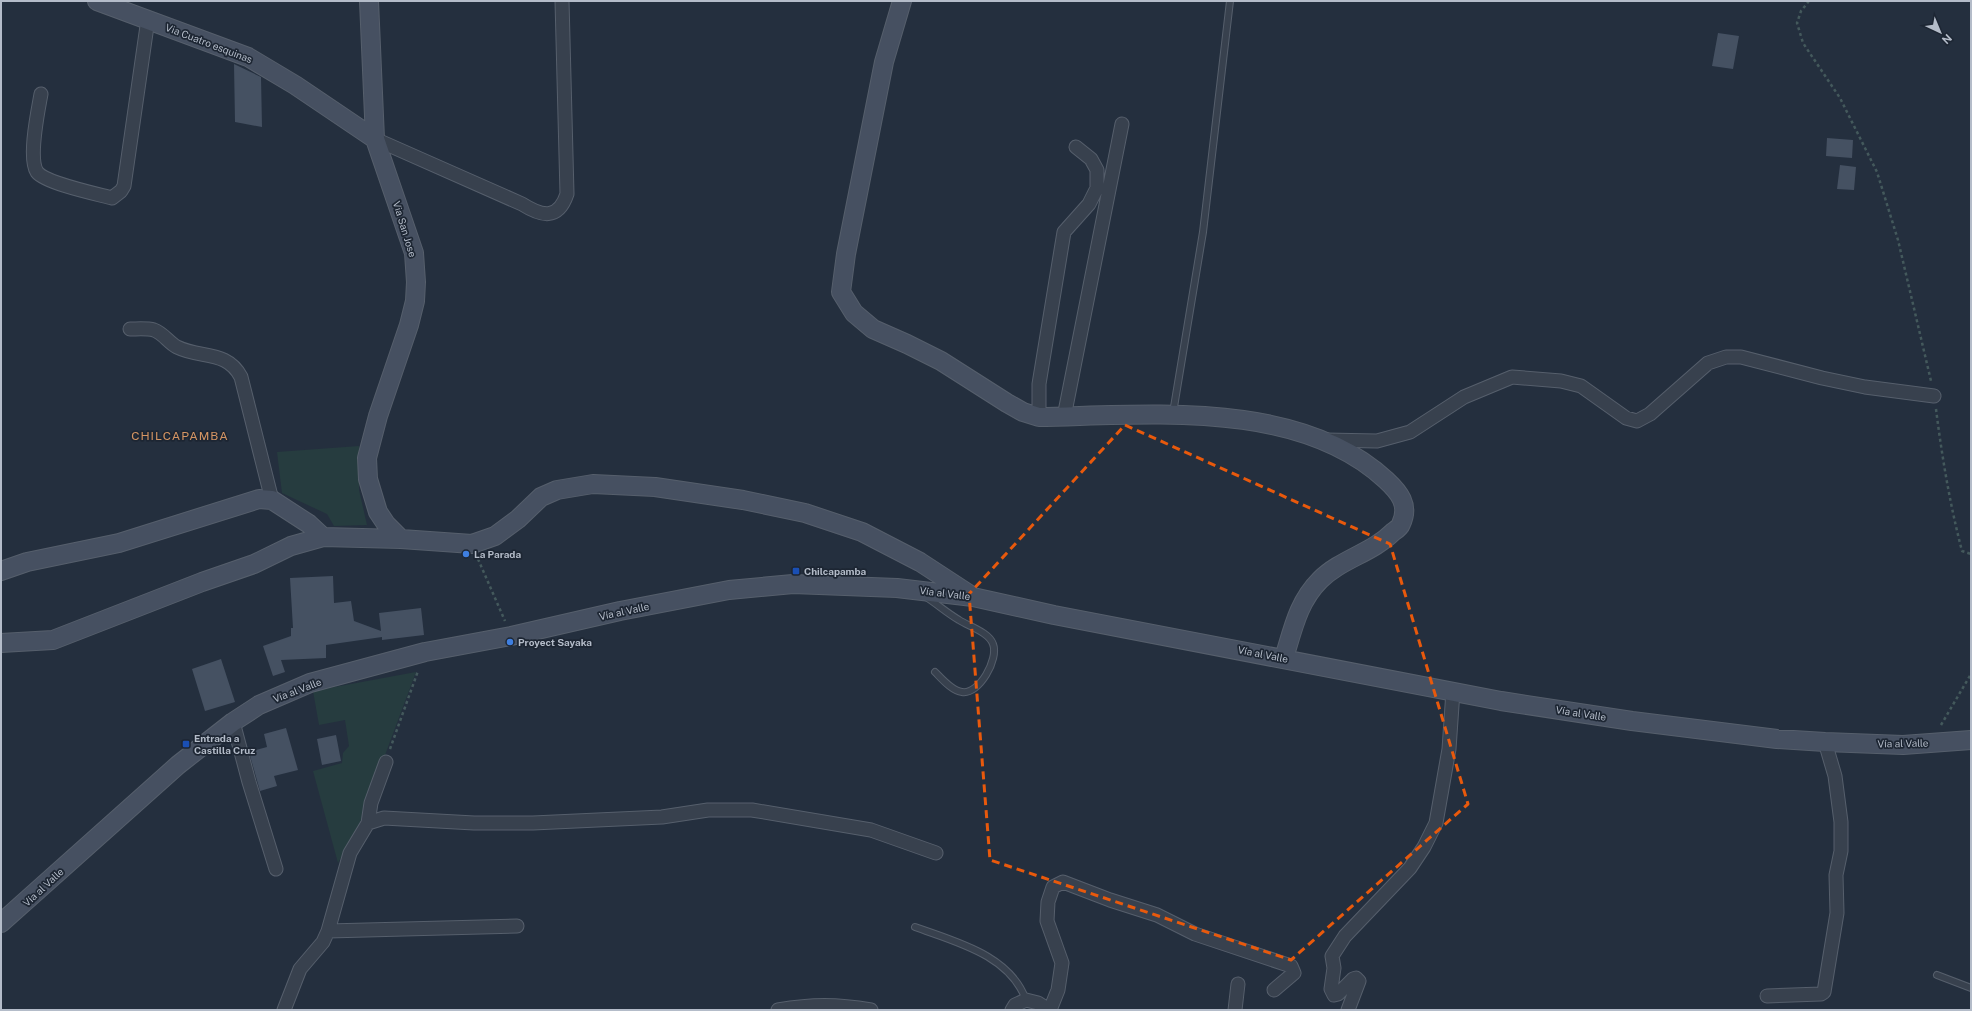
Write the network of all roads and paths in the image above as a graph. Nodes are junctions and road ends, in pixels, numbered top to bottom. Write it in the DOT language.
graph roads {
  1 [pos="97,1"];
  2 [pos="369,1"];
  3 [pos="562,1"];
  4 [pos="902,1"];
  5 [pos="1230,1"];
  6 [pos="1809,1"];
  7 [pos="148,19"];
  8 [pos="41,94"];
  9 [pos="1122,124"];
  10 [pos="375,139"];
  11 [pos="1076,147"];
  12 [pos="130,329"];
  13 [pos="1934,396"];
  14 [pos="1172,416"];
  15 [pos="1039,417"];
  16 [pos="1064,417"];
  17 [pos="1324,440"];
  18 [pos="272,500"];
  19 [pos="323,537"];
  20 [pos="402,539"];
  21 [pos="472,544"];
  22 [pos="1971,554"];
  23 [pos="1,571"];
  24 [pos="917,590"];
  25 [pos="973,597"];
  26 [pos="511,636"];
  27 [pos="1,643"];
  28 [pos="425,652"];
  29 [pos="1284,658"];
  30 [pos="935,672"];
  31 [pos="1971,674"];
  32 [pos="1453,691"];
  33 [pos="233,722"];
  34 [pos="1971,740"];
  35 [pos="1825,742"];
  36 [pos="1931,742"];
  37 [pos="386,762"];
  38 [pos="368,824"];
  39 [pos="936,853"];
  40 [pos="276,869"];
  41 [pos="1,923"];
  42 [pos="517,926"];
  43 [pos="915,927"];
  44 [pos="328,931"];
  45 [pos="1937,975"];
  46 [pos="1238,984"];
  47 [pos="1971,988"];
  48 [pos="1274,990"];
  49 [pos="1767,996"];
  50 [pos="1026,1000"];
  51 [pos="284,1010"];
  52 [pos="778,1010"];
  53 [pos="871,1010"];
  54 [pos="1012,1010"];
  55 [pos="1049,1010"];
  56 [pos="1234,1010"];
  57 [pos="1348,1010"];
  1 -- 7 [label="street, Via Cuatro esquinas"];
  2 -- 10 [label="street, Via San Jose"];
  3 -- 10 [label="street"];
  4 -- 15 [label="street"];
  5 -- 14 [label="lane"];
  6 -- 13 [label="path"];
  7 -- 8 [label="street"];
  7 -- 10 [label="street, Via Cuatro esquinas"];
  9 -- 16 [label="street"];
  10 -- 20 [label="street, Via San Jose"];
  11 -- 15 [label="street"];
  12 -- 18 [label="street"];
  13 -- 17 [label="street"];
  13 -- 22 [label="path"];
  14 -- 16 [label="street"];
  14 -- 17 [label="street"];
  15 -- 16 [label="street"];
  17 -- 29 [label="street"];
  18 -- 19 [label="street"];
  18 -- 23 [label="street"];
  19 -- 20 [label="street"];
  19 -- 27 [label="street"];
  20 -- 21 [label="street"];
  21 -- 25 [label="street"];
  21 -- 26 [label="path"];
  24 -- 25 [label="street, Vía al Valle"];
  24 -- 26 [label="street, Vía al Valle"];
  24 -- 30 [label="lane"];
  25 -- 29 [label="street, Vía al Valle"];
  26 -- 28 [label="street, Vía al Valle"];
  28 -- 33 [label="street, Vía al Valle"];
  28 -- 37 [label="path"];
  29 -- 32 [label="street, Vía al Valle"];
  31 -- 36 [label="path"];
  32 -- 35 [label="street, Vía al Valle"];
  32 -- 57 [label="street"];
  33 -- 40 [label="street"];
  33 -- 41 [label="street, Vía al Valle"];
  34 -- 36 [label="street, Vía al Valle"];
  35 -- 36 [label="street, Vía al Valle"];
  35 -- 49 [label="street"];
  37 -- 38 [label="street"];
  38 -- 39 [label="street"];
  38 -- 44 [label="street"];
  42 -- 44 [label="street"];
  43 -- 50 [label="lane"];
  44 -- 51 [label="street"];
  45 -- 47 [label="lane"];
  46 -- 56 [label="street"];
  48 -- 55 [label="street"];
  50 -- 54 [label="street"];
  50 -- 55 [label="street"];
  52 -- 53 [label="street"];
}
